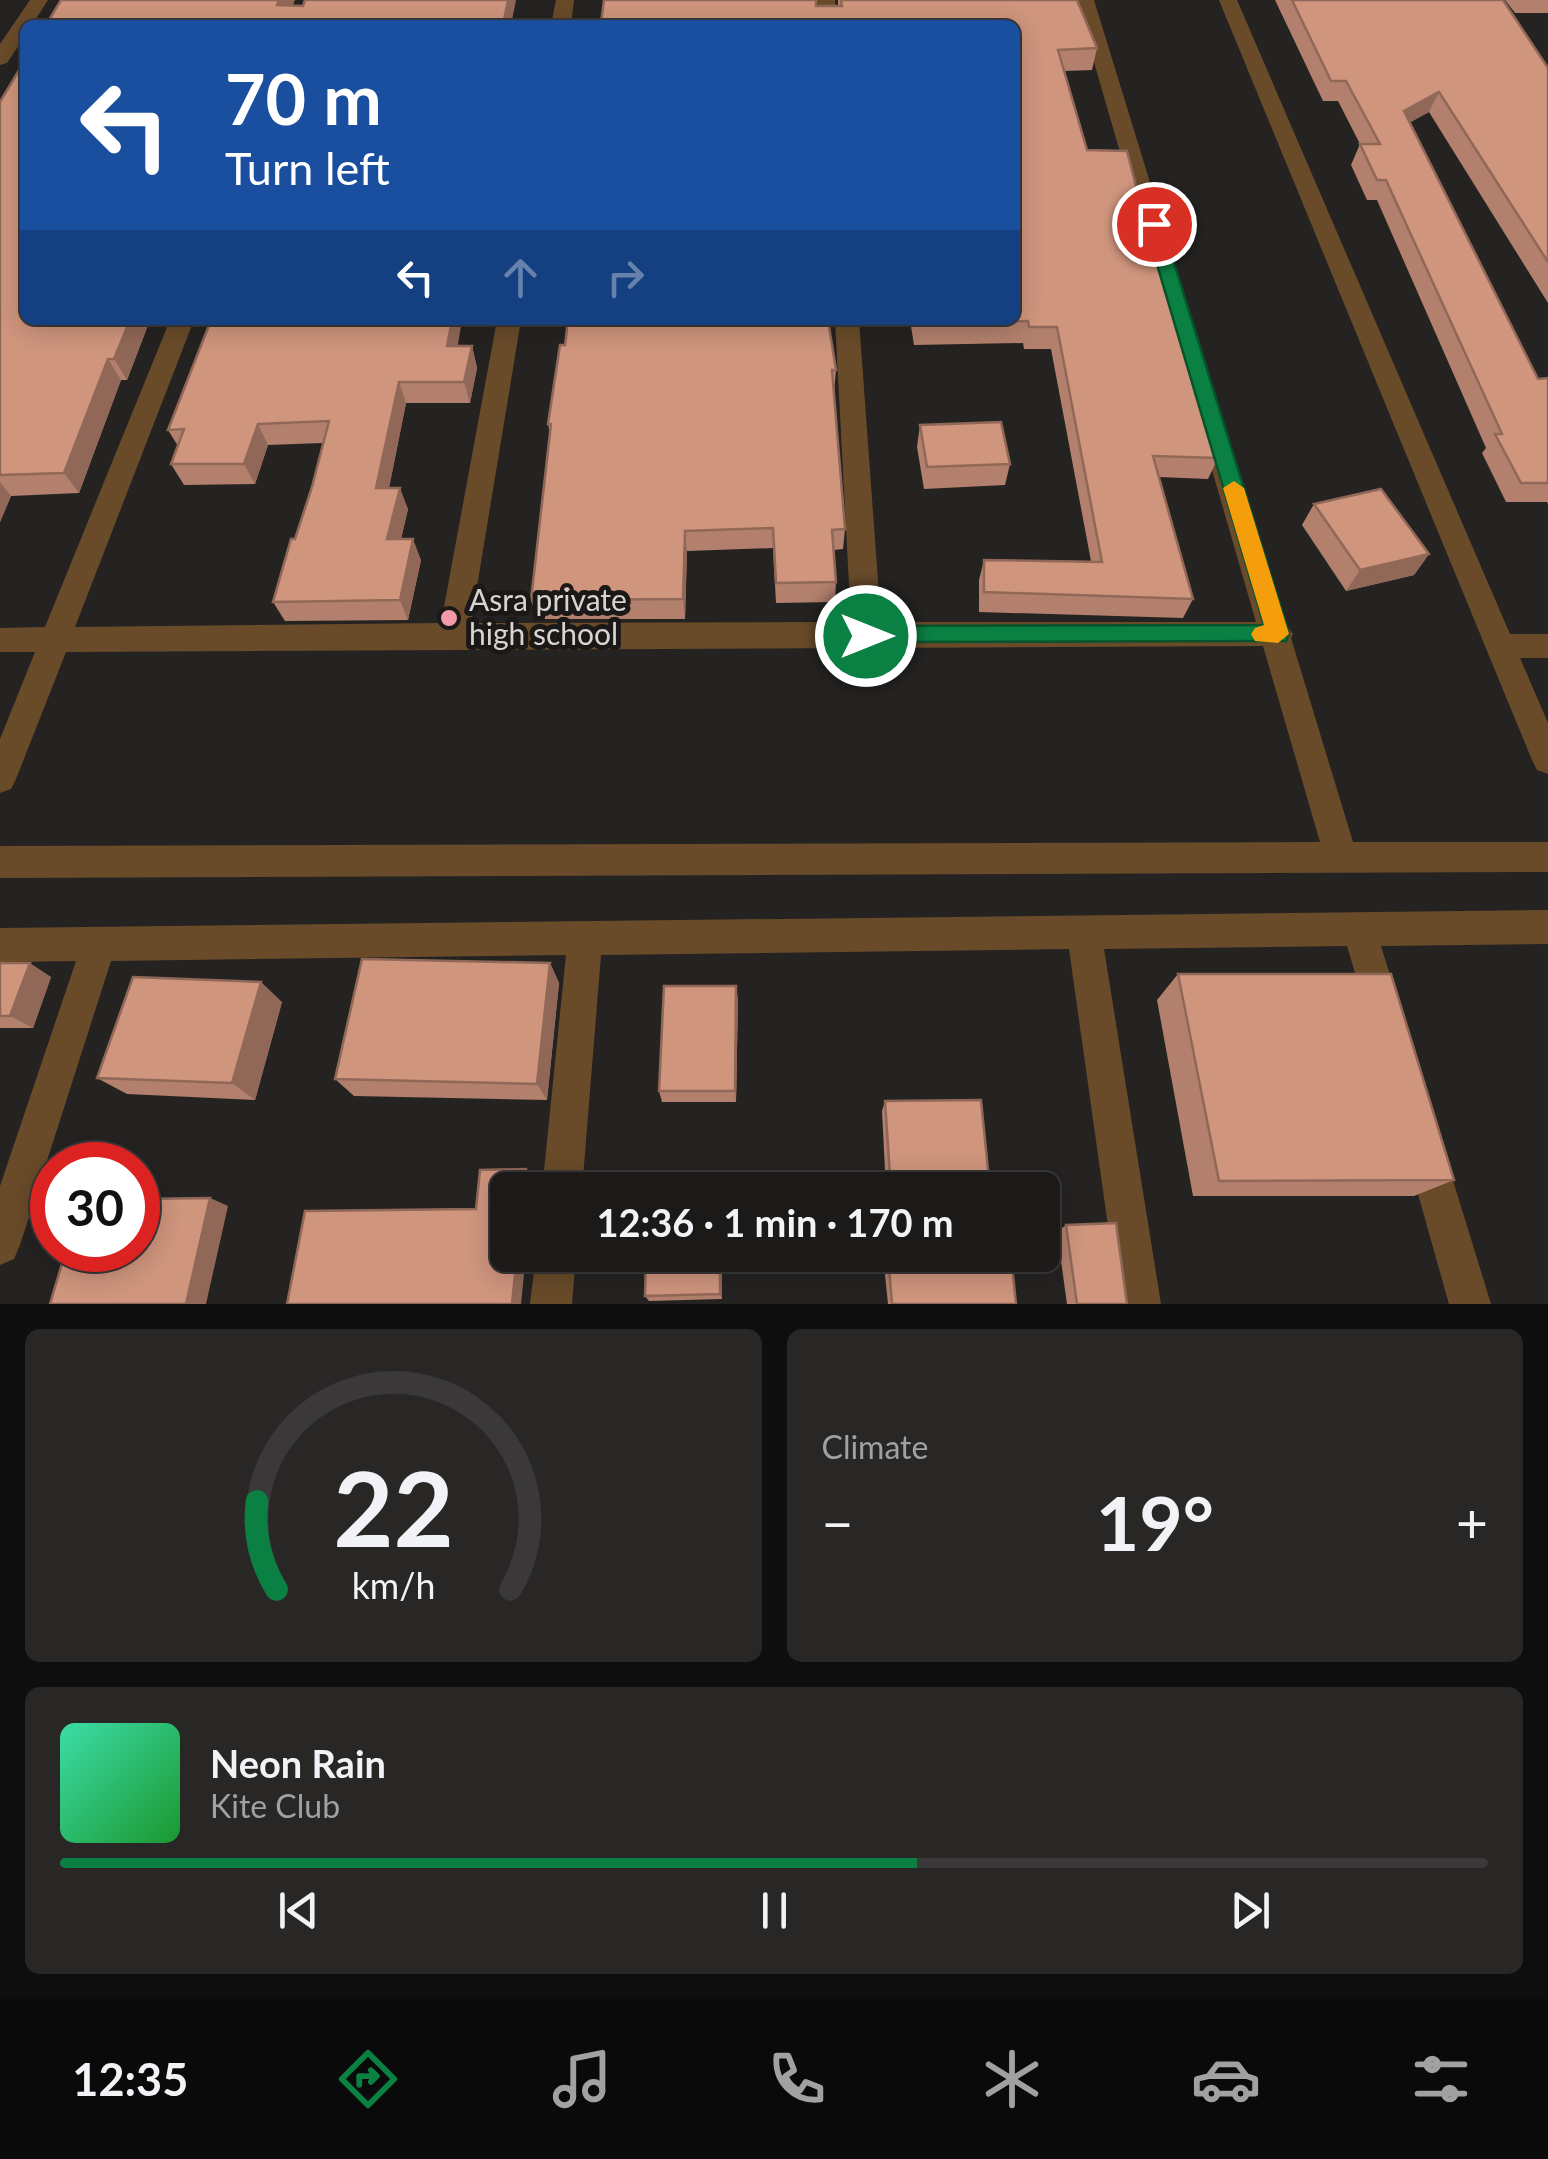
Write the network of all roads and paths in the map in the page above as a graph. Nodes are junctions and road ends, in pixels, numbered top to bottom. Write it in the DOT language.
graph roads {
  1 [pos="1086,0"];
  2 [pos="1228,0"];
  3 [pos="20,29"];
  4 [pos="0,60"];
  5 [pos="180,325"];
  6 [pos="508,325"];
  7 [pos="846,325"];
  8 [pos="1278,634"];
  9 [pos="454,635"];
  10 [pos="866,636"];
  11 [pos="58,639"];
  12 [pos="0,640"];
  13 [pos="1500,646"];
  14 [pos="1548,646"];
  15 [pos="1548,760"];
  16 [pos="0,779"];
  17 [pos="1548,857"];
  18 [pos="1342,860"];
  19 [pos="0,862"];
  20 [pos="1548,927"];
  21 [pos="1359,929"];
  22 [pos="1084,933"];
  23 [pos="584,938"];
  24 [pos="99,944"];
  25 [pos="0,945"];
  26 [pos="1392,1042"];
  27 [pos="1414,1117"];
  28 [pos="564,1172"];
  29 [pos="0,1245"];
  30 [pos="555,1272"];
  31 [pos="552,1304"];
  32 [pos="1140,1304"];
  33 [pos="1470,1304"];
  1 -- 8 [label="street"];
  2 -- 13 [label="street"];
  3 -- 4 [label="street"];
  5 -- 11 [label="street"];
  6 -- 9 [label="street"];
  7 -- 10 [label="street"];
  8 -- 10 [label="street"];
  8 -- 18 [label="street"];
  9 -- 10 [label="street"];
  9 -- 11 [label="street"];
  11 -- 12 [label="street"];
  11 -- 16 [label="street"];
  13 -- 14 [label="street"];
  13 -- 15 [label="street"];
  17 -- 18 [label="street"];
  18 -- 19 [label="street"];
  20 -- 21 [label="street"];
  21 -- 22 [label="street"];
  21 -- 26 [label="street"];
  22 -- 23 [label="street"];
  22 -- 32 [label="street"];
  23 -- 24 [label="street"];
  23 -- 28 [label="street"];
  24 -- 25 [label="street"];
  24 -- 29 [label="street"];
  27 -- 33 [label="street"];
  30 -- 31 [label="street"];
}
